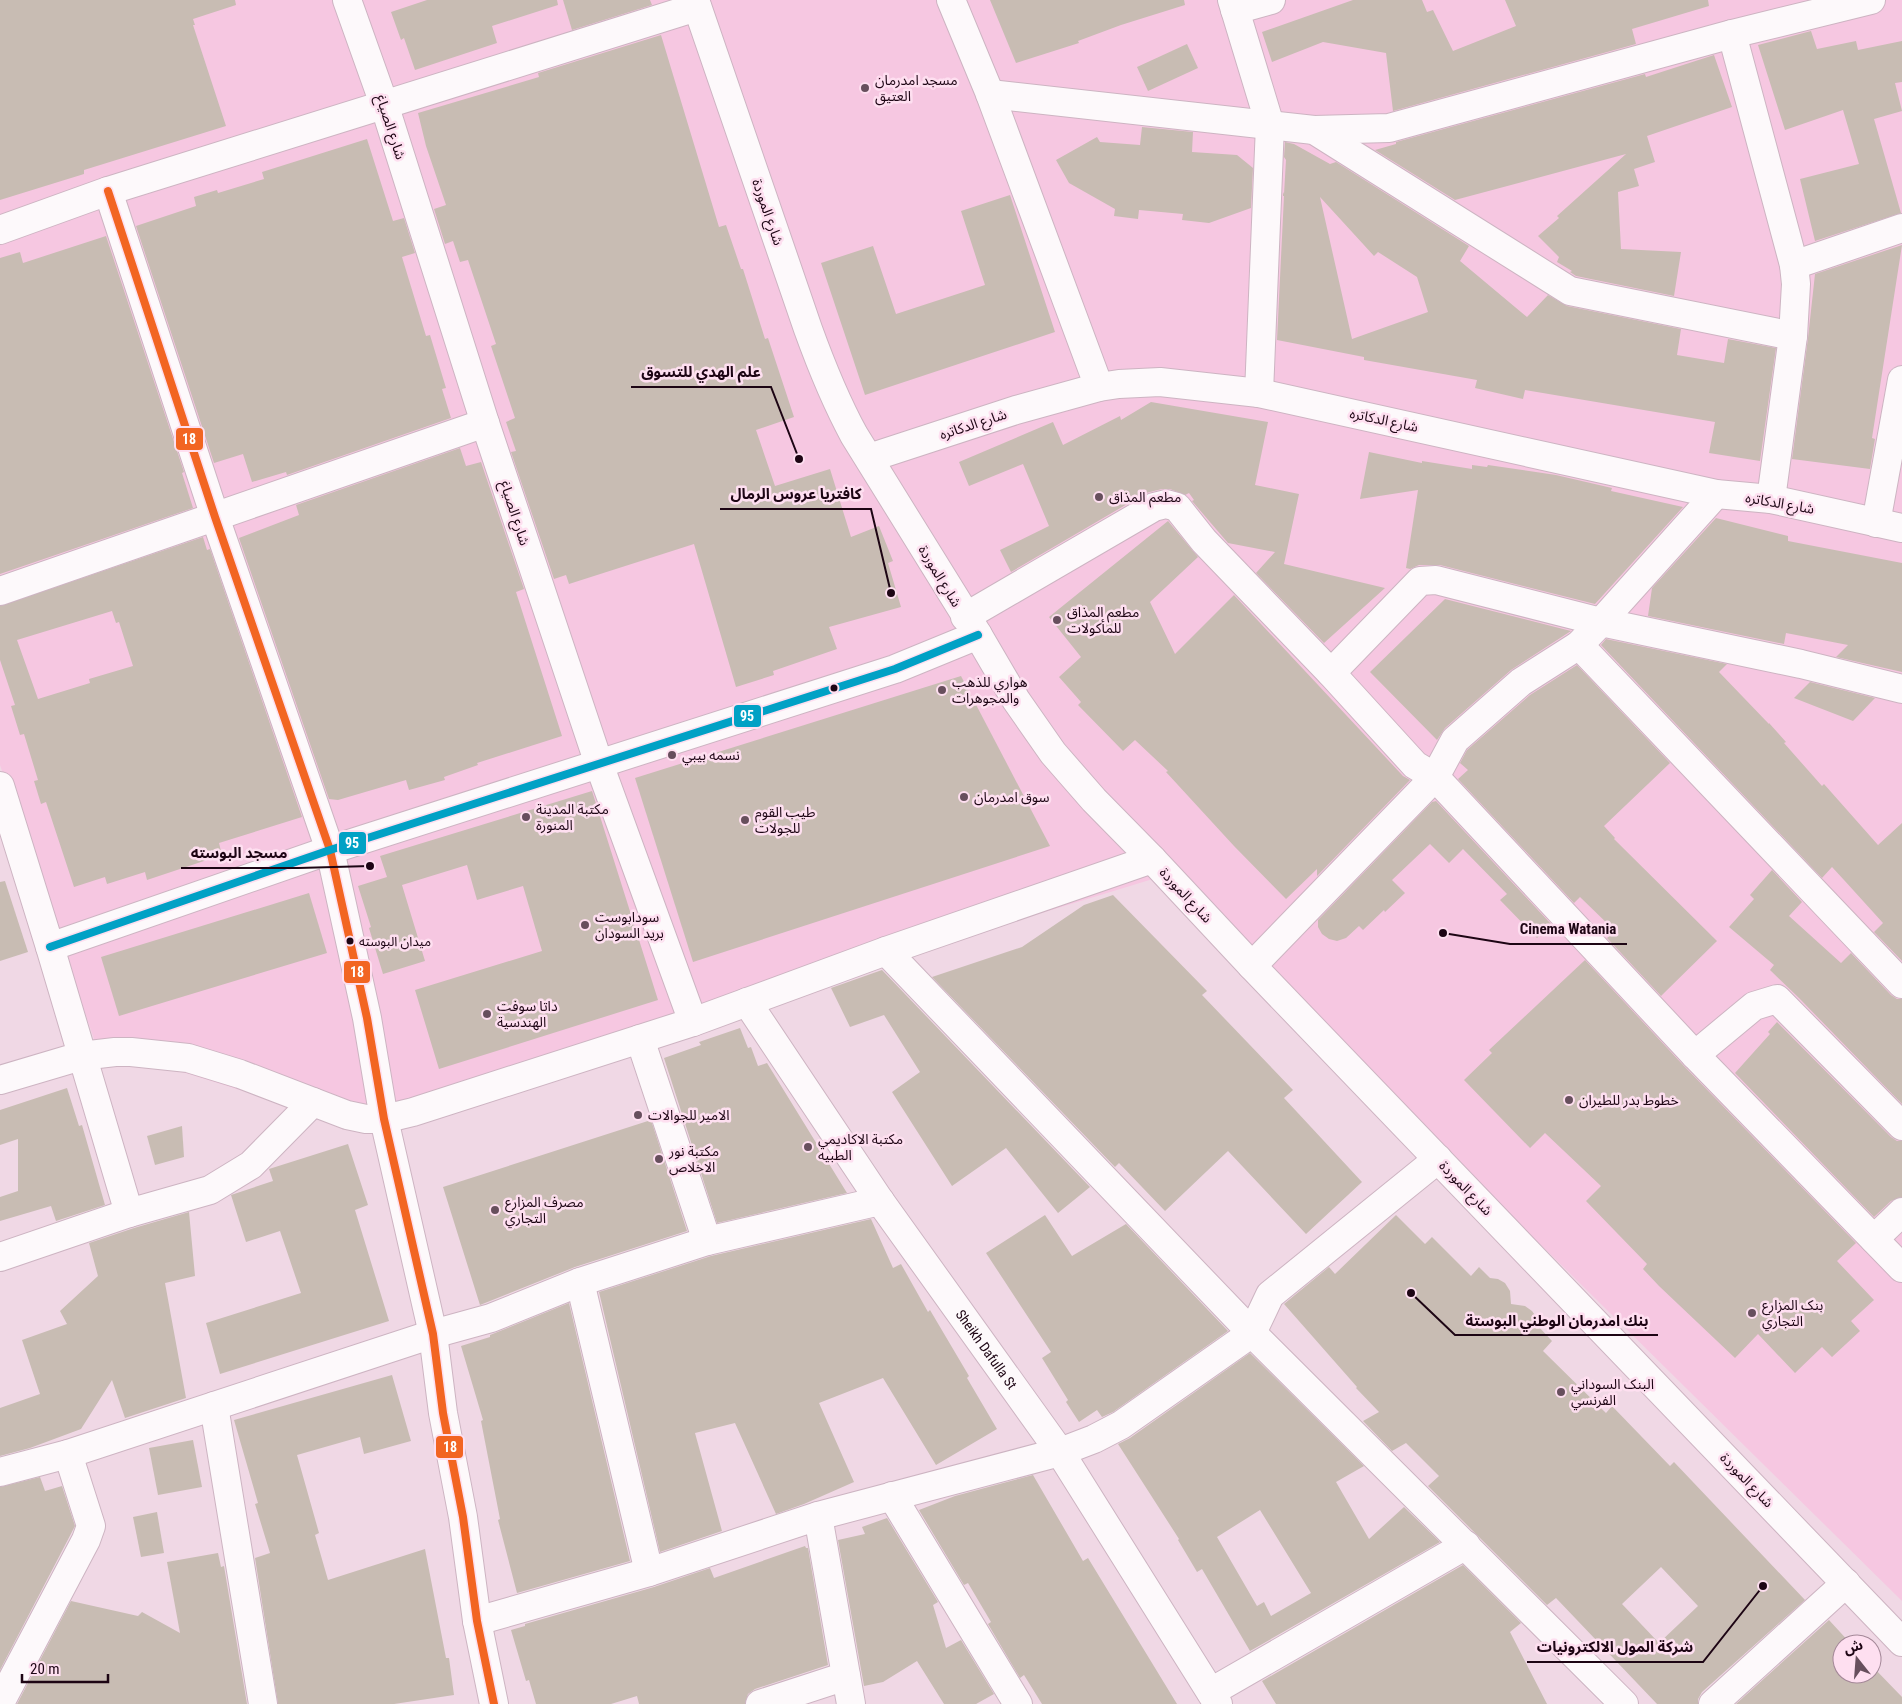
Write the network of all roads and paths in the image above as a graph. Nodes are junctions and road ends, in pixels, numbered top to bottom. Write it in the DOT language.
graph roads {
  1 [pos="346,0"];
  2 [pos="951,0"];
  3 [pos="1271,0"];
  4 [pos="1871,0"];
  5 [pos="696,3"];
  6 [pos="1233,5"];
  7 [pos="1732,34"];
  8 [pos="990,94"];
  9 [pos="384,104"];
  10 [pos="1270,125"];
  11 [pos="1314,130"];
  12 [pos="108,191"];
  13 [pos="1902,228"];
  14 [pos="0,230"];
  15 [pos="1794,265"];
  16 [pos="1793,336"];
  17 [pos="1902,380"];
  18 [pos="1099,387"];
  19 [pos="1259,393"];
  20 [pos="485,423"];
  21 [pos="868,458"];
  22 [pos="1716,494"];
  23 [pos="1771,499"];
  24 [pos="215,517"];
  25 [pos="1876,523"];
  26 [pos="1902,528"];
  27 [pos="0,591"];
  28 [pos="1602,622"];
  29 [pos="971,626"];
  30 [pos="1579,645"];
  31 [pos="1331,673"];
  32 [pos="1902,689"];
  33 [pos="599,764"];
  34 [pos="1436,777"];
  35 [pos="0,786"];
  36 [pos="330,850"];
  37 [pos="1152,859"];
  38 [pos="50,947"];
  39 [pos="886,951"];
  40 [pos="1252,966"];
  41 [pos="1902,984"];
  42 [pos="747,1002"];
  43 [pos="693,1022"];
  44 [pos="640,1039"];
  45 [pos="1695,1055"];
  46 [pos="82,1056"];
  47 [pos="0,1080"];
  48 [pos="313,1102"];
  49 [pos="384,1119"];
  50 [pos="1902,1126"];
  51 [pos="1438,1159"];
  52 [pos="880,1201"];
  53 [pos="1902,1212"];
  54 [pos="129,1213"];
  55 [pos="1874,1239"];
  56 [pos="707,1241"];
  57 [pos="0,1257"];
  58 [pos="1902,1268"];
  59 [pos="580,1282"];
  60 [pos="1252,1333"];
  61 [pos="433,1334"];
  62 [pos="214,1406"];
  63 [pos="1060,1452"];
  64 [pos="68,1454"];
  65 [pos="0,1472"];
  66 [pos="892,1496"];
  67 [pos="818,1516"];
  68 [pos="1466,1546"];
  69 [pos="649,1572"];
  70 [pos="1846,1583"];
  71 [pos="477,1621"];
  72 [pos="1901,1640"];
  73 [pos="846,1676"];
  74 [pos="1215,1698"];
  75 [pos="0,1703"];
  76 [pos="263,1704"];
  77 [pos="494,1704"];
  78 [pos="760,1704"];
  79 [pos="850,1704"];
  80 [pos="1018,1704"];
  81 [pos="1624,1704"];
  82 [pos="1712,1704"];
  1 -- 9 [label="street, شارع الصياغ"];
  2 -- 8 [label="street"];
  3 -- 6 [label="street"];
  4 -- 7 [label="street"];
  5 -- 9 [label="street"];
  5 -- 21 [label="street, شارع الموردة"];
  6 -- 10 [label="street"];
  7 -- 11 [label="street"];
  7 -- 15 [label="street"];
  8 -- 10 [label="street"];
  8 -- 18 [label="street"];
  9 -- 12 [label="street"];
  9 -- 20 [label="street, شارع الصياغ"];
  10 -- 11 [label="street"];
  10 -- 19 [label="street"];
  11 -- 16 [label="street"];
  12 -- 14 [label="street"];
  12 -- 24 [label="street"];
  13 -- 15 [label="street"];
  15 -- 16 [label="street"];
  16 -- 23 [label="street"];
  17 -- 25 [label="street"];
  18 -- 19 [label="street, شارع الدكاتره"];
  18 -- 21 [label="street, شارع الدكاتره"];
  19 -- 22 [label="street, شارع الدكاتره"];
  20 -- 24 [label="street"];
  20 -- 33 [label="street, شارع الصياغ"];
  21 -- 29 [label="street, شارع الموردة"];
  22 -- 23 [label="street, شارع الدكاتره"];
  22 -- 28 [label="street"];
  23 -- 25 [label="street, شارع الدكاتره"];
  24 -- 27 [label="street"];
  24 -- 36 [label="street"];
  25 -- 26 [label="street, شارع الدكاتره"];
  28 -- 30 [label="street"];
  28 -- 31 [label="street"];
  28 -- 32 [label="street"];
  29 -- 31 [label="street"];
  29 -- 33 [label="street"];
  29 -- 37 [label="street, شارع الموردة"];
  30 -- 34 [label="street"];
  30 -- 41 [label="street"];
  31 -- 34 [label="street"];
  33 -- 36 [label="street"];
  33 -- 43 [label="street, شارع الصياغ"];
  34 -- 40 [label="street"];
  34 -- 45 [label="street"];
  35 -- 38 [label="street"];
  36 -- 38 [label="street"];
  36 -- 49 [label="street"];
  37 -- 39 [label="street"];
  37 -- 40 [label="street, شارع الموردة"];
  38 -- 46 [label="street"];
  39 -- 42 [label="street"];
  39 -- 60 [label="street"];
  40 -- 51 [label="street, شارع الموردة"];
  42 -- 43 [label="street"];
  42 -- 52 [label="street, Sheikh Dafulla St"];
  43 -- 44 [label="street"];
  44 -- 49 [label="street"];
  44 -- 56 [label="street"];
  45 -- 50 [label="street"];
  45 -- 55 [label="street"];
  46 -- 47 [label="street"];
  46 -- 48 [label="street"];
  46 -- 54 [label="street"];
  48 -- 49 [label="street"];
  48 -- 54 [label="street"];
  49 -- 61 [label="street"];
  51 -- 60 [label="street"];
  51 -- 70 [label="street, شارع الموردة"];
  52 -- 56 [label="street"];
  52 -- 63 [label="street, Sheikh Dafulla St"];
  53 -- 55 [label="street"];
  54 -- 57 [label="street"];
  55 -- 58 [label="street"];
  56 -- 59 [label="street"];
  59 -- 61 [label="street"];
  59 -- 69 [label="street"];
  60 -- 63 [label="street"];
  60 -- 68 [label="street"];
  61 -- 62 [label="street"];
  61 -- 71 [label="street"];
  62 -- 64 [label="street"];
  62 -- 76 [label="street"];
  63 -- 66 [label="street"];
  63 -- 74 [label="street, Sheikh Dafulla St"];
  64 -- 65 [label="street"];
  64 -- 75 [label="street"];
  66 -- 67 [label="street"];
  66 -- 80 [label="street"];
  67 -- 69 [label="street"];
  67 -- 73 [label="street"];
  68 -- 74 [label="street"];
  68 -- 81 [label="street"];
  69 -- 71 [label="street"];
  70 -- 72 [label="street, شارع الموردة"];
  70 -- 82 [label="street"];
  71 -- 77 [label="street"];
  73 -- 78 [label="street"];
  73 -- 79 [label="street"];
}
